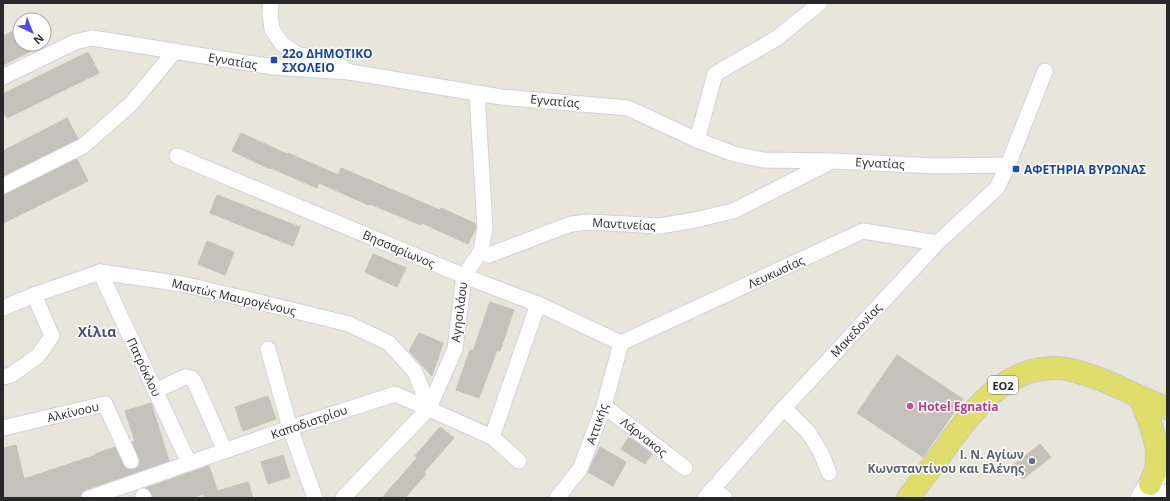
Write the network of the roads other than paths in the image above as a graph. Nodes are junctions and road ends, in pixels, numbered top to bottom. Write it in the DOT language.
graph roads {
  1 [pos="271,3"];
  2 [pos="820,3"];
  3 [pos="175,51"];
  4 [pos="350,72"];
  5 [pos="1045,72"];
  6 [pos="3,77"];
  7 [pos="477,93"];
  8 [pos="697,140"];
  9 [pos="177,156"];
  10 [pos="833,161"];
  11 [pos="1008,165"];
  12 [pos="3,186"];
  13 [pos="938,243"];
  14 [pos="481,251"];
  15 [pos="100,272"];
  16 [pos="464,276"];
  17 [pos="34,294"];
  18 [pos="538,304"];
  19 [pos="3,308"];
  20 [pos="621,343"];
  21 [pos="268,349"];
  22 [pos="3,377"];
  23 [pos="155,391"];
  24 [pos="1140,396"];
  25 [pos="604,406"];
  26 [pos="429,408"];
  27 [pos="784,408"];
  28 [pos="1167,408"];
  29 [pos="3,428"];
  30 [pos="290,428"];
  31 [pos="492,437"];
  32 [pos="224,451"];
  33 [pos="131,461"];
  34 [pos="519,461"];
  35 [pos="189,463"];
  36 [pos="1167,464"];
  37 [pos="685,468"];
  38 [pos="829,473"];
  39 [pos="1156,494"];
  40 [pos="714,495"];
  41 [pos="89,498"];
  42 [pos="315,498"];
  43 [pos="343,498"];
  44 [pos="557,498"];
  45 [pos="908,498"];
  1 -- 4 [label="street"];
  2 -- 8 [label="street"];
  3 -- 4 [label="street, Εγνατίας"];
  3 -- 6 [label="street, Εγνατίας"];
  3 -- 12 [label="street"];
  4 -- 7 [label="street, Εγνατίας"];
  5 -- 11 [label="street"];
  7 -- 8 [label="street, Εγνατίας"];
  7 -- 14 [label="street, Αγησιλάου"];
  8 -- 10 [label="street, Εγνατίας"];
  9 -- 16 [label="street, Βησσαρίωνος"];
  10 -- 11 [label="street, Εγνατίας"];
  10 -- 14 [label="street, Μαντινείας"];
  11 -- 13 [label="street, Μακεδονίας"];
  13 -- 20 [label="street, Λευκωσίας"];
  13 -- 27 [label="street, Μακεδονίας"];
  14 -- 16 [label="street, Αγησιλάου"];
  15 -- 17 [label="street, Μαντώς Μαυρογένους"];
  15 -- 23 [label="street, Πατρόκλου"];
  15 -- 26 [label="street, Μαντώς Μαυρογένους"];
  16 -- 18 [label="street, Βησσαρίωνος"];
  16 -- 26 [label="street, Αγησιλάου"];
  17 -- 19 [label="street, Μαντώς Μαυρογένους"];
  17 -- 22 [label="street"];
  18 -- 20 [label="street, Βησσαρίωνος"];
  18 -- 31 [label="street"];
  20 -- 25 [label="street, Αττικής"];
  21 -- 30 [label="street"];
  23 -- 32 [label="street"];
  23 -- 35 [label="street, Πατρόκλου"];
  24 -- 28 [label="main road, ΕΟ2"];
  24 -- 39 [label="main road"];
  24 -- 45 [label="main road, ΕΟ2"];
  25 -- 37 [label="street, Λάρνακος"];
  25 -- 44 [label="street, Αττικής"];
  26 -- 30 [label="street, Καποδιστρίου"];
  26 -- 31 [label="street, Καποδιστρίου"];
  26 -- 43 [label="street, Αγησιλάου"];
  27 -- 38 [label="street"];
  27 -- 40 [label="street, Μακεδονίας"];
  29 -- 33 [label="street, Αλκίνοου"];
  30 -- 32 [label="street, Καποδιστρίου"];
  30 -- 42 [label="street"];
  31 -- 34 [label="street, Καποδιστρίου"];
  32 -- 35 [label="street, Καποδιστρίου"];
  35 -- 41 [label="street, Καποδιστρίου"];
  36 -- 39 [label="main road"];
}
